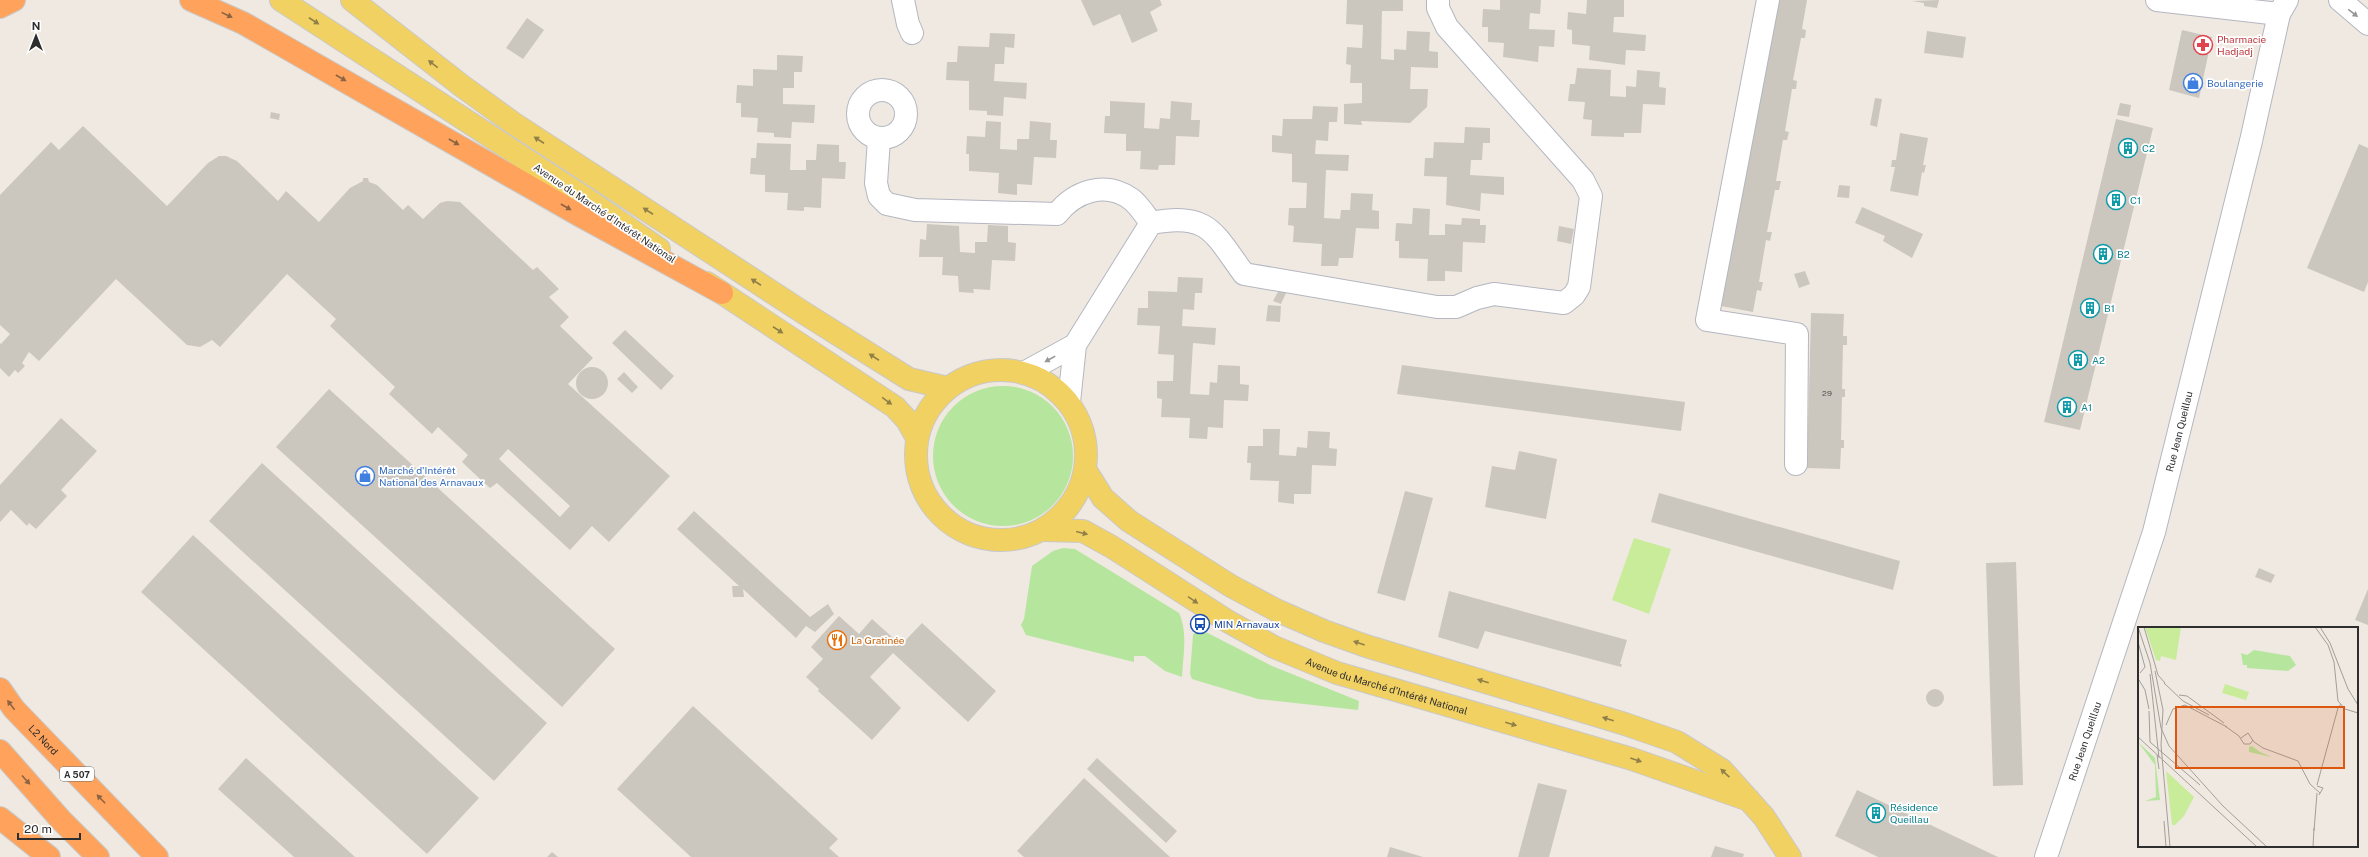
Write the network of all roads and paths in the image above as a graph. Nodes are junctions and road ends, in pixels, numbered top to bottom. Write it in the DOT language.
graph roads {
  1 [pos="14,0"];
  2 [pos="191,0"];
  3 [pos="281,0"];
  4 [pos="352,0"];
  5 [pos="903,0"];
  6 [pos="1438,0"];
  7 [pos="1768,0"];
  8 [pos="2157,0"];
  9 [pos="2340,0"];
  10 [pos="0,7"];
  11 [pos="2283,7"];
  12 [pos="2368,24"];
  13 [pos="912,33"];
  14 [pos="879,138"];
  15 [pos="1151,223"];
  16 [pos="722,293"];
  17 [pos="1075,345"];
  18 [pos="1024,373"];
  19 [pos="948,388"];
  20 [pos="1069,402"];
  21 [pos="917,438"];
  22 [pos="1796,464"];
  23 [pos="1086,471"];
  24 [pos="1043,530"];
  25 [pos="0,689"];
  26 [pos="0,751"];
  27 [pos="1752,801"];
  28 [pos="0,818"];
  29 [pos="49,857"];
  30 [pos="98,857"];
  31 [pos="157,857"];
  32 [pos="1790,857"];
  33 [pos="2046,857"];
  1 -- 10 [label="highway"];
  2 -- 16 [label="highway, one-way"];
  3 -- 16 [label="main road, Avenue du Marché d'Intérêt National, one-way"];
  19 -- 4 [label="main road, one-way"];
  5 -- 13 [label="street"];
  6 -- 15 [label="street"];
  7 -- 22 [label="street"];
  8 -- 11 [label="street"];
  9 -- 12 [label="street, one-way"];
  11 -- 33 [label="street, Rue Jean Queillau"];
  14 -- 15 [label="street"];
  15 -- 17 [label="street"];
  16 -- 21 [label="main road, Avenue du Marché d'Intérêt National, one-way"];
  17 -- 18 [label="street, one-way"];
  17 -- 20 [label="street"];
  18 -- 19 [label="main road"];
  18 -- 20 [label="main road"];
  19 -- 21 [label="main road"];
  20 -- 23 [label="main road"];
  21 -- 24 [label="main road"];
  23 -- 24 [label="main road"];
  27 -- 23 [label="main road, one-way"];
  24 -- 27 [label="main road, Avenue du Marché d'Intérêt National, one-way"];
  31 -- 25 [label="highway, L2 Nord / A 507, one-way"];
  26 -- 30 [label="highway, one-way"];
  27 -- 32 [label="main road"];
  28 -- 29 [label="highway"];
}
